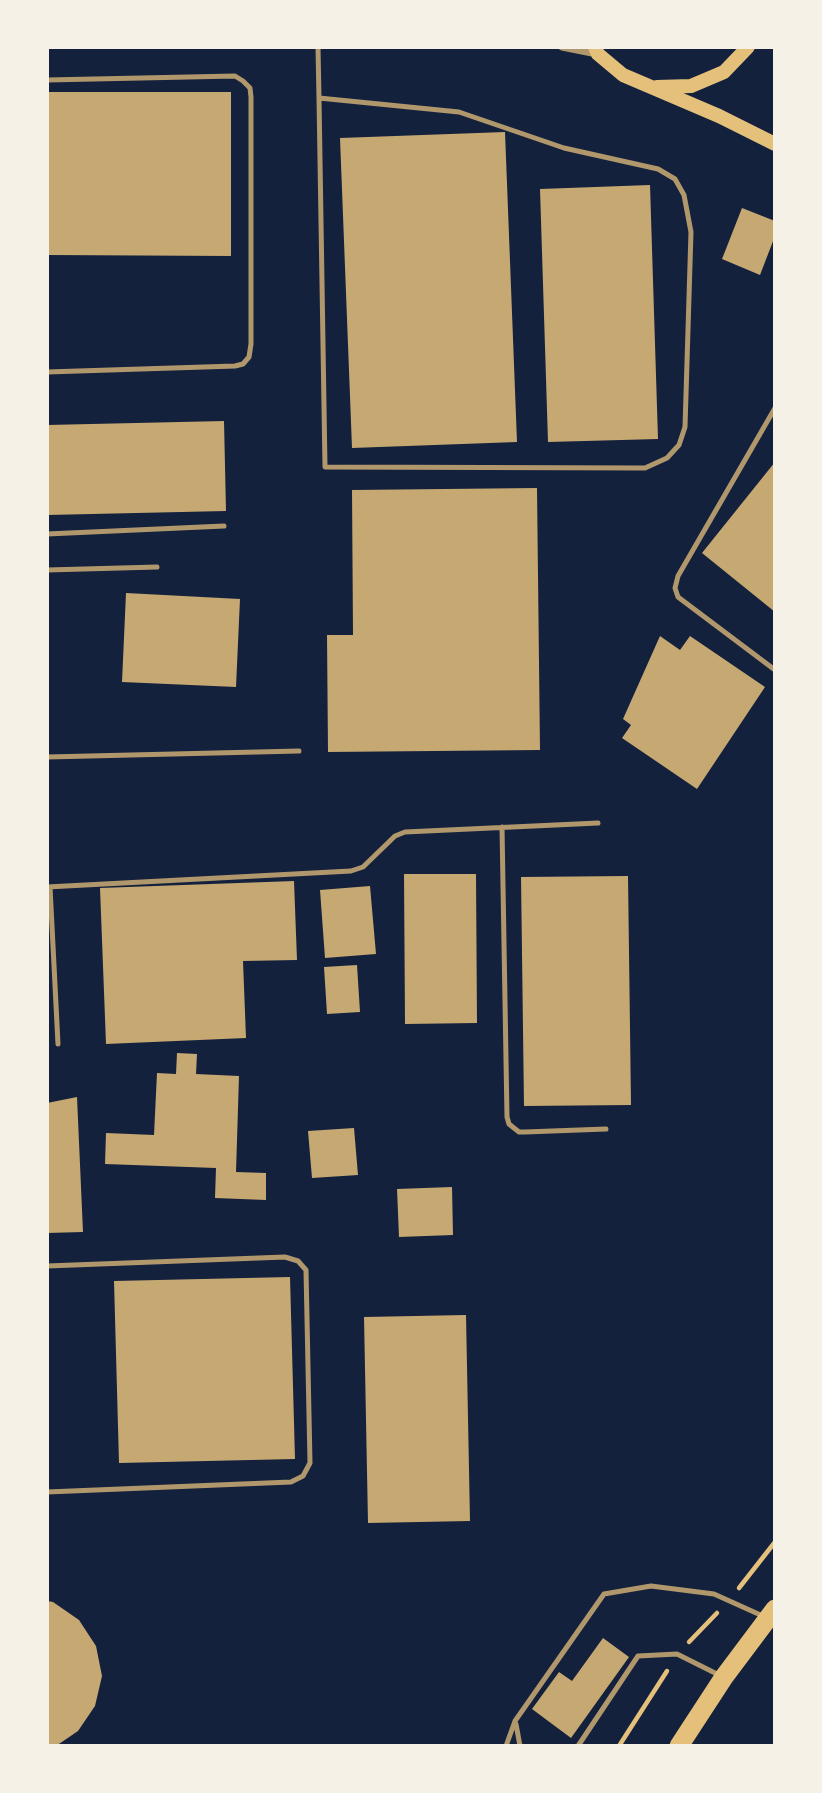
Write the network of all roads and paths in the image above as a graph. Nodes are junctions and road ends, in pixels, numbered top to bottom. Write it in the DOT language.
graph roads {
  1 [pos="318,47"];
  2 [pos="562,47"];
  3 [pos="748,47"];
  4 [pos="596,50"];
  5 [pos="623,75"];
  6 [pos="47,80"];
  7 [pos="319,98"];
  8 [pos="775,144"];
  9 [pos="47,372"];
  10 [pos="775,408"];
  11 [pos="224,526"];
  12 [pos="47,534"];
  13 [pos="157,567"];
  14 [pos="47,570"];
  15 [pos="775,670"];
  16 [pos="299,751"];
  17 [pos="47,757"];
  18 [pos="598,823"];
  19 [pos="502,827"];
  20 [pos="49,887"];
  21 [pos="58,1044"];
  22 [pos="606,1129"];
  23 [pos="47,1266"];
  24 [pos="47,1492"];
  25 [pos="771,1614"];
  26 [pos="724,1677"];
  27 [pos="515,1721"];
  28 [pos="506,1746"];
  29 [pos="520,1746"];
  30 [pos="578,1746"];
  31 [pos="679,1746"];
  1 -- 7 [label="lane"];
  2 -- 4 [label="street"];
  3 -- 5 [label="main road"];
  4 -- 5 [label="main road"];
  5 -- 8 [label="main road"];
  6 -- 9 [label="lane"];
  7 -- 7 [label="lane"];
  10 -- 15 [label="lane"];
  11 -- 12 [label="lane"];
  13 -- 14 [label="lane"];
  16 -- 17 [label="lane"];
  18 -- 19 [label="lane"];
  19 -- 20 [label="lane"];
  19 -- 22 [label="lane"];
  20 -- 21 [label="lane"];
  23 -- 24 [label="lane"];
  25 -- 26 [label="highway"];
  25 -- 27 [label="lane"];
  26 -- 30 [label="lane"];
  26 -- 31 [label="highway"];
  27 -- 28 [label="lane"];
  27 -- 29 [label="lane"];
}
